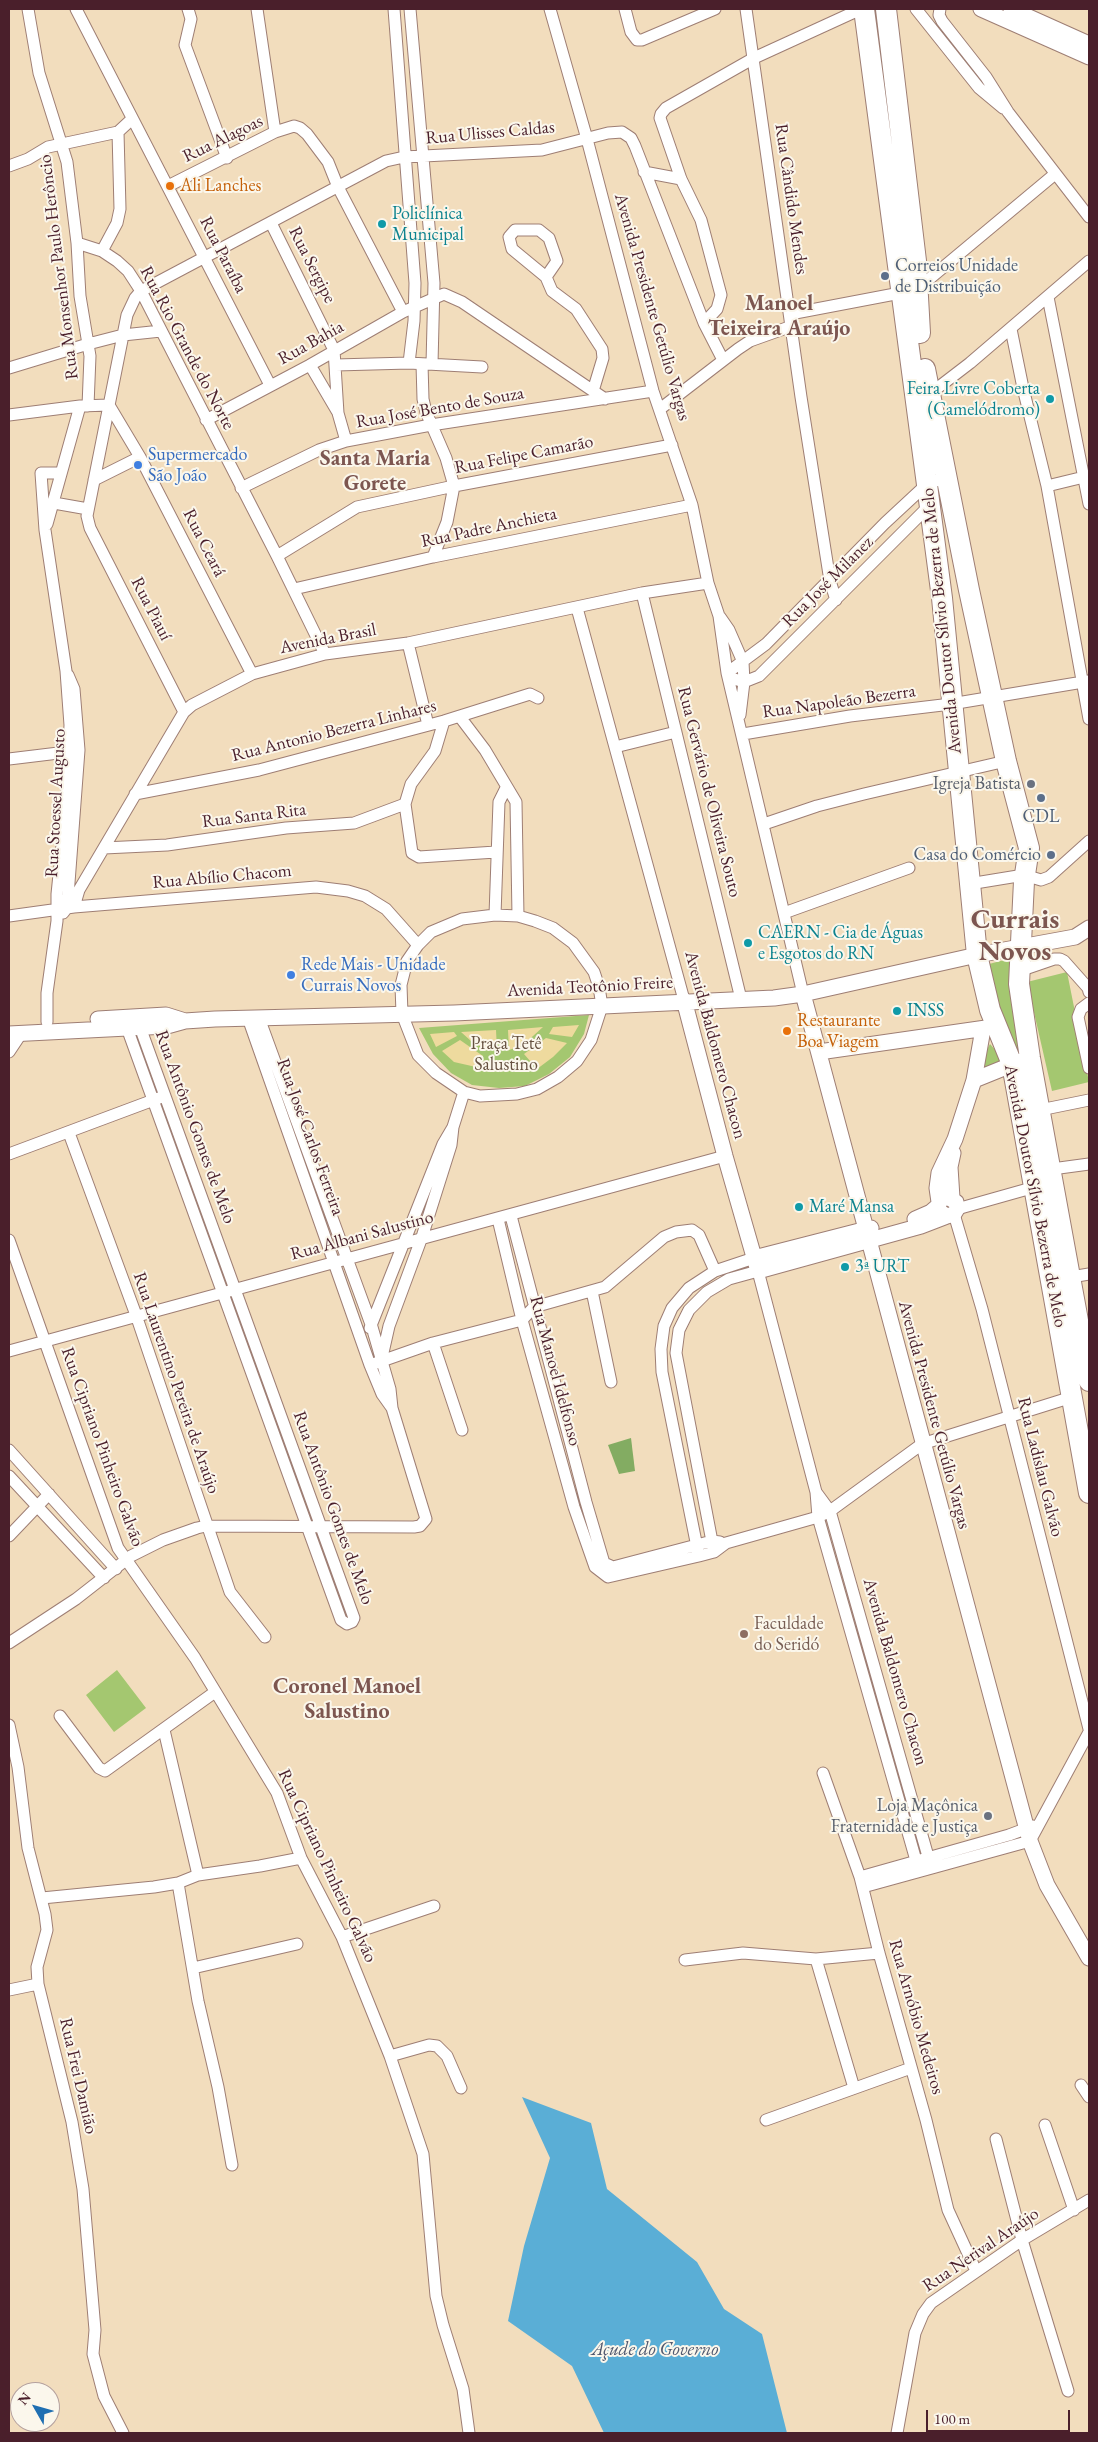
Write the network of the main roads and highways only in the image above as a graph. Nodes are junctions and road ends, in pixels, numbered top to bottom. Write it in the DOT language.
graph roads {
  1 [pos="863,9"];
  2 [pos="886,9"];
  3 [pos="981,9"];
  4 [pos="1011,9"];
  5 [pos="1052,34"];
  6 [pos="1089,44"];
  7 [pos="1089,57"];
  8 [pos="894,76"];
  9 [pos="874,80"];
  10 [pos="891,138"];
  11 [pos="922,397"];
  12 [pos="969,590"];
  13 [pos="942,598"];
  14 [pos="1089,928"];
  15 [pos="1022,946"];
  16 [pos="977,955"];
  17 [pos="802,994"];
  18 [pos="684,1000"];
  19 [pos="185,1021"];
  20 [pos="990,1027"];
  21 [pos="13,1031"];
  22 [pos="819,1052"];
  23 [pos="1021,1061"];
  24 [pos="974,1080"];
  25 [pos="866,1234"];
  26 [pos="1080,1276"];
  27 [pos="1089,1382"];
  28 [pos="1089,1493"];
  29 [pos="1089,1958"];
  1 -- 9 [label="highway, Avenida Doutor Sílvio Bezerra de Melo"];
  2 -- 8 [label="highway, Avenida Doutor Sílvio Bezerra de Melo"];
  3 -- 5 [label="main road"];
  4 -- 5 [label="main road"];
  5 -- 6 [label="main road"];
  5 -- 7 [label="main road"];
  8 -- 9 [label="highway"];
  8 -- 10 [label="highway, Avenida Doutor Sílvio Bezerra de Melo"];
  9 -- 10 [label="highway, Avenida Doutor Sílvio Bezerra de Melo"];
  10 -- 11 [label="highway, Avenida Doutor Sílvio Bezerra de Melo"];
  11 -- 12 [label="highway, Avenida Doutor Sílvio Bezerra de Melo"];
  11 -- 13 [label="highway, Avenida Doutor Sílvio Bezerra de Melo"];
  12 -- 13 [label="highway"];
  12 -- 15 [label="highway, Avenida Doutor Sílvio Bezerra de Melo"];
  13 -- 16 [label="highway, Avenida Doutor Sílvio Bezerra de Melo"];
  14 -- 15 [label="main road, Avenida Teotônio Freire"];
  15 -- 16 [label="main road, Avenida Teotônio Freire"];
  15 -- 23 [label="highway, Avenida Doutor Sílvio Bezerra de Melo"];
  16 -- 17 [label="main road, Avenida Teotônio Freire"];
  16 -- 20 [label="highway, Avenida Doutor Sílvio Bezerra de Melo"];
  17 -- 18 [label="main road, Avenida Teotônio Freire"];
  17 -- 22 [label="main road, Avenida Presidente Getúlio Vargas"];
  18 -- 19 [label="main road, Avenida Teotônio Freire"];
  18 -- 25 [label="main road, Avenida Baldomero Chacon"];
  19 -- 21 [label="main road"];
  19 -- 21 [label="main road"];
  20 -- 22 [label="main road"];
  20 -- 23 [label="highway, Avenida Doutor Sílvio Bezerra de Melo"];
  20 -- 24 [label="main road"];
  22 -- 25 [label="main road, Avenida Presidente Getúlio Vargas"];
  23 -- 24 [label="main road"];
  23 -- 26 [label="highway, Avenida Doutor Sílvio Bezerra de Melo"];
  23 -- 28 [label="highway, Avenida Doutor Sílvio Bezerra de Melo"];
  24 -- 25 [label="main road"];
  25 -- 29 [label="main road, Avenida Presidente Getúlio Vargas"];
  26 -- 27 [label="highway, Avenida Doutor Sílvio Bezerra de Melo"];
}
